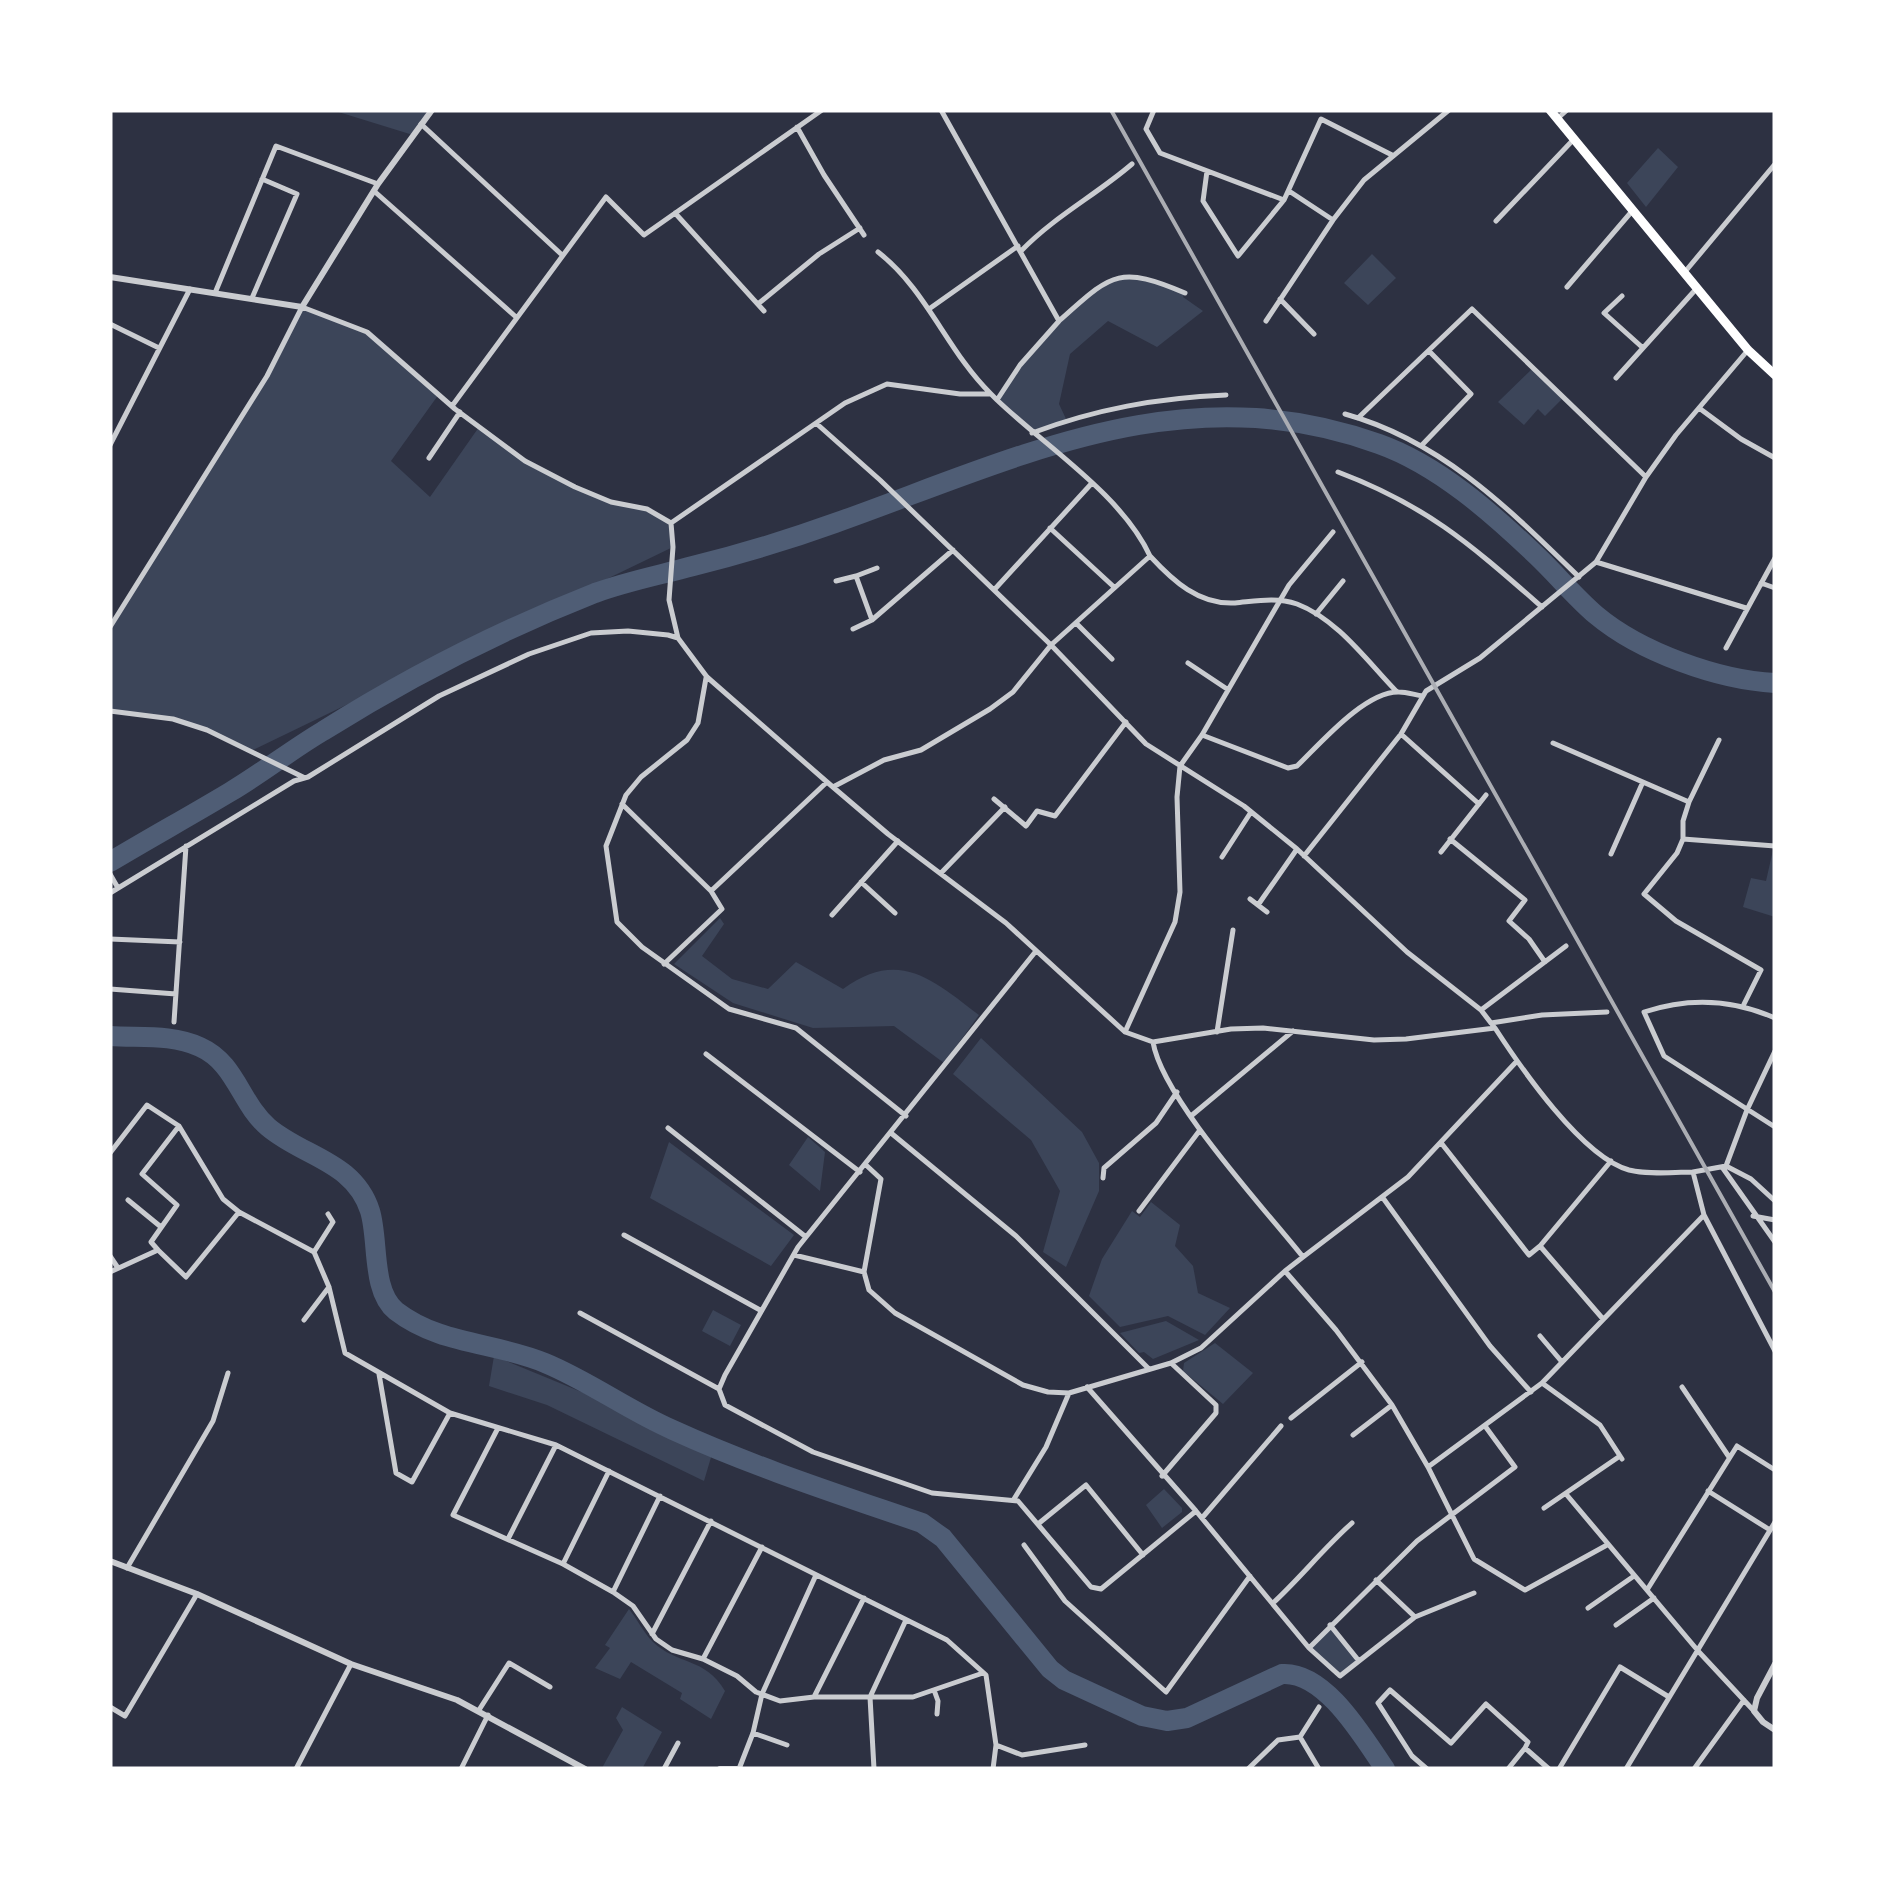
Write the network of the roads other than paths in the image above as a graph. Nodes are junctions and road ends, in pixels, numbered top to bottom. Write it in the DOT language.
graph roads {
  1 [pos="432,110"];
  2 [pos="822,110"];
  3 [pos="941,110"];
  4 [pos="1154,110"];
  5 [pos="1449,110"];
  6 [pos="1567,110"];
  7 [pos="1553,114"];
  8 [pos="421,124"];
  9 [pos="796,126"];
  10 [pos="1574,139"];
  11 [pos="1392,154"];
  12 [pos="1132,164"];
  13 [pos="1775,164"];
  14 [pos="1206,171"];
  15 [pos="262,180"];
  16 [pos="376,188"];
  17 [pos="1288,191"];
  18 [pos="1284,200"];
  19 [pos="1632,210"];
  20 [pos="674,213"];
  21 [pos="1332,220"];
  22 [pos="1496,221"];
  23 [pos="1020,248"];
  24 [pos="878,252"];
  25 [pos="561,254"];
  26 [pos="1684,272"];
  27 [pos="110,277"];
  28 [pos="1567,287"];
  29 [pos="1697,288"];
  30 [pos="190,289"];
  31 [pos="215,293"];
  32 [pos="1185,293"];
  33 [pos="1622,296"];
  34 [pos="252,298"];
  35 [pos="1280,298"];
  36 [pos="758,304"];
  37 [pos="302,307"];
  38 [pos="929,309"];
  39 [pos="764,311"];
  40 [pos="516,317"];
  41 [pos="1059,321"];
  42 [pos="1266,321"];
  43 [pos="110,324"];
  44 [pos="1314,334"];
  45 [pos="158,348"];
  46 [pos="1643,348"];
  47 [pos="1748,350"];
  48 [pos="1428,351"];
  49 [pos="1775,375"];
  50 [pos="1616,378"];
  51 [pos="991,394"];
  52 [pos="1226,395"];
  53 [pos="997,400"];
  54 [pos="452,406"];
  55 [pos="1700,408"];
  56 [pos="460,412"];
  57 [pos="1345,414"];
  58 [pos="1358,418"];
  59 [pos="817,424"];
  60 [pos="1033,434"];
  61 [pos="110,445"];
  62 [pos="1422,446"];
  63 [pos="429,458"];
  64 [pos="1775,458"];
  65 [pos="1338,472"];
  66 [pos="1646,477"];
  67 [pos="1092,483"];
  68 [pos="671,523"];
  69 [pos="1050,528"];
  70 [pos="1332,532"];
  71 [pos="953,550"];
  72 [pos="1150,556"];
  73 [pos="1775,558"];
  74 [pos="1596,562"];
  75 [pos="878,568"];
  76 [pos="856,576"];
  77 [pos="1578,577"];
  78 [pos="1343,581"];
  79 [pos="836,582"];
  80 [pos="1761,583"];
  81 [pos="1114,588"];
  82 [pos="1775,588"];
  83 [pos="994,590"];
  84 [pos="1280,600"];
  85 [pos="1542,607"];
  86 [pos="1746,608"];
  87 [pos="1316,614"];
  88 [pos="872,620"];
  89 [pos="1076,623"];
  90 [pos="110,627"];
  91 [pos="853,629"];
  92 [pos="678,638"];
  93 [pos="1051,645"];
  94 [pos="1726,648"];
  95 [pos="1112,659"];
  96 [pos="1188,663"];
  97 [pos="706,676"];
  98 [pos="1227,689"];
  99 [pos="1396,691"];
  100 [pos="1423,696"];
  101 [pos="110,711"];
  102 [pos="1126,722"];
  103 [pos="1202,734"];
  104 [pos="1402,734"];
  105 [pos="1719,740"];
  106 [pos="1553,743"];
  107 [pos="1180,766"];
  108 [pos="299,776"];
  109 [pos="830,784"];
  110 [pos="1642,784"];
  111 [pos="1486,795"];
  112 [pos="994,799"];
  113 [pos="1689,802"];
  114 [pos="622,804"];
  115 [pos="1479,804"];
  116 [pos="1004,807"];
  117 [pos="1251,812"];
  118 [pos="1450,839"];
  119 [pos="1684,839"];
  120 [pos="898,841"];
  121 [pos="186,846"];
  122 [pos="1775,846"];
  123 [pos="1297,849"];
  124 [pos="1440,852"];
  125 [pos="1611,854"];
  126 [pos="1304,856"];
  127 [pos="1222,857"];
  128 [pos="941,872"];
  129 [pos="110,874"];
  130 [pos="861,882"];
  131 [pos="118,887"];
  132 [pos="711,892"];
  133 [pos="110,893"];
  134 [pos="1250,899"];
  135 [pos="1258,904"];
  136 [pos="1267,912"];
  137 [pos="896,913"];
  138 [pos="832,916"];
  139 [pos="1234,930"];
  140 [pos="110,939"];
  141 [pos="180,942"];
  142 [pos="1566,946"];
  143 [pos="1036,952"];
  144 [pos="1546,962"];
  145 [pos="664,964"];
  146 [pos="110,989"];
  147 [pos="176,994"];
  148 [pos="1744,1004"];
  149 [pos="1480,1010"];
  150 [pos="1607,1012"];
  151 [pos="1775,1018"];
  152 [pos="174,1022"];
  153 [pos="1493,1025"];
  154 [pos="1295,1030"];
  155 [pos="1125,1032"];
  156 [pos="1217,1032"];
  157 [pos="1153,1042"];
  158 [pos="1775,1050"];
  159 [pos="706,1054"];
  160 [pos="1517,1061"];
  161 [pos="1177,1092"];
  162 [pos="1747,1110"];
  163 [pos="906,1116"];
  164 [pos="1192,1116"];
  165 [pos="179,1126"];
  166 [pos="1775,1127"];
  167 [pos="668,1128"];
  168 [pos="1200,1130"];
  169 [pos="891,1133"];
  170 [pos="1442,1144"];
  171 [pos="110,1153"];
  172 [pos="1610,1161"];
  173 [pos="866,1165"];
  174 [pos="1723,1166"];
  175 [pos="860,1172"];
  176 [pos="1692,1172"];
  177 [pos="1103,1178"];
  178 [pos="1383,1198"];
  179 [pos="128,1200"];
  180 [pos="1775,1202"];
  181 [pos="239,1212"];
  182 [pos="1139,1212"];
  183 [pos="328,1214"];
  184 [pos="1704,1215"];
  185 [pos="1753,1216"];
  186 [pos="1775,1220"];
  187 [pos="161,1227"];
  188 [pos="624,1236"];
  189 [pos="806,1236"];
  190 [pos="1775,1242"];
  191 [pos="1540,1246"];
  192 [pos="158,1250"];
  193 [pos="314,1252"];
  194 [pos="793,1254"];
  195 [pos="110,1256"];
  196 [pos="1303,1258"];
  197 [pos="118,1268"];
  198 [pos="1285,1271"];
  199 [pos="110,1272"];
  200 [pos="864,1272"];
  201 [pos="330,1287"];
  202 [pos="760,1310"];
  203 [pos="580,1312"];
  204 [pos="1603,1319"];
  205 [pos="304,1320"];
  206 [pos="1540,1336"];
  207 [pos="1775,1351"];
  208 [pos="1362,1362"];
  209 [pos="1562,1362"];
  210 [pos="1171,1363"];
  211 [pos="1149,1369"];
  212 [pos="378,1372"];
  213 [pos="228,1373"];
  214 [pos="1542,1383"];
  215 [pos="1087,1387"];
  216 [pos="1682,1387"];
  217 [pos="720,1390"];
  218 [pos="1531,1392"];
  219 [pos="1069,1393"];
  220 [pos="1392,1406"];
  221 [pos="450,1413"];
  222 [pos="1290,1418"];
  223 [pos="1282,1426"];
  224 [pos="1485,1426"];
  225 [pos="498,1428"];
  226 [pos="1353,1435"];
  227 [pos="556,1445"];
  228 [pos="1729,1457"];
  229 [pos="1428,1467"];
  230 [pos="1775,1470"];
  231 [pos="609,1472"];
  232 [pos="1162,1476"];
  233 [pos="1708,1491"];
  234 [pos="1566,1494"];
  235 [pos="660,1496"];
  236 [pos="1014,1500"];
  237 [pos="1544,1508"];
  238 [pos="1196,1511"];
  239 [pos="1452,1513"];
  240 [pos="1202,1518"];
  241 [pos="711,1521"];
  242 [pos="1775,1522"];
  243 [pos="1352,1523"];
  244 [pos="1038,1524"];
  245 [pos="1770,1530"];
  246 [pos="508,1539"];
  247 [pos="1024,1545"];
  248 [pos="1606,1545"];
  249 [pos="762,1547"];
  250 [pos="1143,1555"];
  251 [pos="110,1562"];
  252 [pos="562,1564"];
  253 [pos="128,1568"];
  254 [pos="816,1575"];
  255 [pos="1250,1576"];
  256 [pos="1634,1576"];
  257 [pos="1376,1580"];
  258 [pos="1647,1590"];
  259 [pos="613,1592"];
  260 [pos="1474,1593"];
  261 [pos="197,1594"];
  262 [pos="864,1598"];
  263 [pos="1654,1598"];
  264 [pos="1273,1604"];
  265 [pos="1588,1608"];
  266 [pos="1415,1618"];
  267 [pos="906,1620"];
  268 [pos="1330,1625"];
  269 [pos="1616,1625"];
  270 [pos="652,1634"];
  271 [pos="1309,1648"];
  272 [pos="1699,1652"];
  273 [pos="703,1659"];
  274 [pos="1359,1661"];
  275 [pos="351,1664"];
  276 [pos="1775,1664"];
  277 [pos="984,1673"];
  278 [pos="550,1687"];
  279 [pos="934,1690"];
  280 [pos="762,1694"];
  281 [pos="814,1697"];
  282 [pos="1670,1697"];
  283 [pos="870,1698"];
  284 [pos="1744,1700"];
  285 [pos="1319,1707"];
  286 [pos="110,1708"];
  287 [pos="479,1710"];
  288 [pos="1754,1710"];
  289 [pos="937,1714"];
  290 [pos="488,1715"];
  291 [pos="1775,1730"];
  292 [pos="753,1733"];
  293 [pos="1300,1738"];
  294 [pos="678,1743"];
  295 [pos="1084,1744"];
  296 [pos="788,1745"];
  297 [pos="996,1745"];
  298 [pos="1525,1748"];
  299 [pos="296,1769"];
  300 [pos="460,1769"];
  301 [pos="585,1769"];
  302 [pos="664,1769"];
  303 [pos="720,1769"];
  304 [pos="740,1769"];
  305 [pos="874,1769"];
  306 [pos="993,1769"];
  307 [pos="1248,1769"];
  308 [pos="1320,1769"];
  309 [pos="1428,1769"];
  310 [pos="1508,1769"];
  311 [pos="1549,1769"];
  312 [pos="1559,1769"];
  313 [pos="1626,1769"];
  314 [pos="1694,1769"];
  1 -- 8 [label="street"];
  2 -- 9 [label="street"];
  3 -- 23 [label="street"];
  4 -- 14 [label="street"];
  5 -- 11 [label="street"];
  6 -- 7 [label="street"];
  7 -- 10 [label="main road"];
  8 -- 16 [label="street"];
  8 -- 25 [label="street"];
  9 -- 20 [label="street"];
  9 -- 36 [label="street"];
  10 -- 19 [label="main road"];
  10 -- 22 [label="street"];
  11 -- 17 [label="street"];
  11 -- 21 [label="street"];
  12 -- 23 [label="street"];
  13 -- 26 [label="street"];
  14 -- 18 [label="street"];
  14 -- 18 [label="street"];
  15 -- 16 [label="street"];
  15 -- 31 [label="street"];
  15 -- 34 [label="street"];
  16 -- 37 [label="street"];
  16 -- 40 [label="street"];
  17 -- 18 [label="street"];
  17 -- 21 [label="street"];
  19 -- 26 [label="main road"];
  19 -- 28 [label="street"];
  20 -- 25 [label="street"];
  20 -- 36 [label="street"];
  21 -- 35 [label="street"];
  23 -- 38 [label="street"];
  23 -- 41 [label="street"];
  24 -- 38 [label="street"];
  25 -- 40 [label="street"];
  26 -- 29 [label="main road"];
  27 -- 30 [label="street"];
  29 -- 46 [label="street"];
  29 -- 47 [label="main road"];
  30 -- 31 [label="street"];
  30 -- 45 [label="street"];
  31 -- 34 [label="street"];
  32 -- 41 [label="street"];
  33 -- 46 [label="street"];
  34 -- 37 [label="street"];
  35 -- 42 [label="street"];
  35 -- 44 [label="street"];
  36 -- 39 [label="street"];
  37 -- 54 [label="street"];
  37 -- 90 [label="street"];
  38 -- 51 [label="street"];
  40 -- 54 [label="street"];
  41 -- 53 [label="street"];
  43 -- 45 [label="street"];
  45 -- 61 [label="street"];
  46 -- 50 [label="street"];
  47 -- 49 [label="main road"];
  47 -- 55 [label="street"];
  48 -- 58 [label="street"];
  48 -- 62 [label="street"];
  48 -- 66 [label="street"];
  51 -- 53 [label="street"];
  51 -- 59 [label="street"];
  52 -- 60 [label="street"];
  53 -- 60 [label="street"];
  54 -- 56 [label="street"];
  55 -- 64 [label="street"];
  55 -- 66 [label="street"];
  56 -- 63 [label="street"];
  56 -- 68 [label="street"];
  57 -- 58 [label="street"];
  58 -- 62 [label="street"];
  59 -- 68 [label="street"];
  59 -- 71 [label="street"];
  60 -- 67 [label="street"];
  62 -- 77 [label="street"];
  65 -- 85 [label="street"];
  66 -- 74 [label="street"];
  67 -- 69 [label="street"];
  67 -- 72 [label="street"];
  68 -- 92 [label="street"];
  69 -- 81 [label="street"];
  69 -- 83 [label="street"];
  70 -- 84 [label="street"];
  71 -- 83 [label="street"];
  71 -- 88 [label="street"];
  72 -- 81 [label="street"];
  72 -- 84 [label="street"];
  73 -- 80 [label="street"];
  74 -- 77 [label="street"];
  74 -- 86 [label="street"];
  75 -- 76 [label="street"];
  76 -- 79 [label="street"];
  76 -- 88 [label="street"];
  77 -- 85 [label="street"];
  78 -- 87 [label="street"];
  80 -- 82 [label="street"];
  80 -- 86 [label="street"];
  81 -- 89 [label="street"];
  83 -- 93 [label="street"];
  84 -- 87 [label="street"];
  84 -- 98 [label="street"];
  85 -- 100 [label="street"];
  86 -- 94 [label="street"];
  87 -- 99 [label="street"];
  88 -- 91 [label="street"];
  89 -- 93 [label="street"];
  89 -- 95 [label="street"];
  92 -- 97 [label="street"];
  92 -- 108 [label="street"];
  93 -- 102 [label="street"];
  93 -- 109 [label="street"];
  96 -- 98 [label="street"];
  97 -- 109 [label="street"];
  97 -- 114 [label="street"];
  98 -- 103 [label="street"];
  99 -- 100 [label="street"];
  99 -- 103 [label="street"];
  100 -- 104 [label="street"];
  101 -- 108 [label="street"];
  102 -- 107 [label="street"];
  102 -- 116 [label="street"];
  103 -- 107 [label="street"];
  104 -- 115 [label="street"];
  104 -- 126 [label="street"];
  105 -- 113 [label="street"];
  106 -- 110 [label="street"];
  107 -- 117 [label="street"];
  107 -- 155 [label="street"];
  108 -- 121 [label="street"];
  109 -- 120 [label="street"];
  109 -- 132 [label="street"];
  110 -- 113 [label="street"];
  110 -- 125 [label="street"];
  111 -- 115 [label="street"];
  112 -- 116 [label="street"];
  113 -- 119 [label="street"];
  114 -- 132 [label="street"];
  114 -- 145 [label="street"];
  115 -- 118 [label="street"];
  116 -- 128 [label="street"];
  117 -- 123 [label="street"];
  117 -- 127 [label="street"];
  118 -- 124 [label="street"];
  118 -- 144 [label="street"];
  119 -- 122 [label="street"];
  119 -- 148 [label="street"];
  120 -- 128 [label="street"];
  120 -- 130 [label="street"];
  121 -- 131 [label="street"];
  121 -- 141 [label="street"];
  123 -- 126 [label="street"];
  123 -- 135 [label="street"];
  126 -- 149 [label="street"];
  128 -- 143 [label="street"];
  129 -- 131 [label="street"];
  130 -- 137 [label="street"];
  130 -- 138 [label="street"];
  131 -- 133 [label="street"];
  132 -- 145 [label="street"];
  134 -- 135 [label="street"];
  135 -- 136 [label="street"];
  139 -- 156 [label="street"];
  140 -- 141 [label="street"];
  141 -- 147 [label="street"];
  142 -- 144 [label="street"];
  143 -- 155 [label="street"];
  143 -- 163 [label="street"];
  144 -- 149 [label="street"];
  145 -- 163 [label="street"];
  146 -- 147 [label="street"];
  147 -- 152 [label="street"];
  148 -- 151 [label="street"];
  148 -- 162 [label="street"];
  149 -- 153 [label="street"];
  150 -- 153 [label="street"];
  153 -- 154 [label="street"];
  153 -- 160 [label="street"];
  154 -- 156 [label="street"];
  154 -- 164 [label="street"];
  155 -- 157 [label="street"];
  156 -- 157 [label="street"];
  157 -- 161 [label="street"];
  158 -- 162 [label="street"];
  159 -- 175 [label="street"];
  160 -- 170 [label="street"];
  160 -- 172 [label="street"];
  161 -- 164 [label="street"];
  161 -- 177 [label="street"];
  162 -- 166 [label="street"];
  162 -- 174 [label="street"];
  163 -- 169 [label="street"];
  164 -- 168 [label="street"];
  165 -- 171 [label="street"];
  165 -- 181 [label="street"];
  165 -- 187 [label="street"];
  167 -- 189 [label="street"];
  168 -- 182 [label="street"];
  168 -- 196 [label="street"];
  169 -- 173 [label="street"];
  169 -- 211 [label="street"];
  170 -- 178 [label="street"];
  170 -- 191 [label="street"];
  172 -- 176 [label="street"];
  172 -- 191 [label="street"];
  173 -- 175 [label="street"];
  173 -- 200 [label="street"];
  174 -- 176 [label="street"];
  174 -- 180 [label="street"];
  174 -- 185 [label="street"];
  175 -- 189 [label="street"];
  176 -- 184 [label="street"];
  178 -- 196 [label="street"];
  178 -- 218 [label="street"];
  179 -- 187 [label="street"];
  181 -- 192 [label="street"];
  181 -- 193 [label="street"];
  183 -- 193 [label="street"];
  184 -- 204 [label="street"];
  184 -- 207 [label="street"];
  185 -- 186 [label="street"];
  185 -- 190 [label="street"];
  187 -- 192 [label="street"];
  188 -- 202 [label="street"];
  189 -- 194 [label="street"];
  191 -- 204 [label="street"];
  192 -- 197 [label="street"];
  193 -- 201 [label="street"];
  194 -- 200 [label="street"];
  194 -- 202 [label="street"];
  195 -- 197 [label="street"];
  196 -- 198 [label="street"];
  197 -- 199 [label="street"];
  198 -- 208 [label="street"];
  198 -- 210 [label="street"];
  200 -- 219 [label="street"];
  201 -- 205 [label="street"];
  201 -- 212 [label="street"];
  202 -- 217 [label="street"];
  203 -- 217 [label="street"];
  204 -- 209 [label="street"];
  206 -- 209 [label="street"];
  208 -- 220 [label="street"];
  208 -- 222 [label="street"];
  209 -- 214 [label="street"];
  210 -- 211 [label="street"];
  210 -- 232 [label="street"];
  211 -- 215 [label="street"];
  212 -- 221 [label="street"];
  212 -- 221 [label="street"];
  213 -- 253 [label="street"];
  214 -- 218 [label="street"];
  214 -- 234 [label="street"];
  215 -- 219 [label="street"];
  215 -- 232 [label="street"];
  216 -- 228 [label="street"];
  217 -- 236 [label="street"];
  218 -- 224 [label="street"];
  219 -- 236 [label="street"];
  220 -- 226 [label="street"];
  220 -- 229 [label="street"];
  221 -- 225 [label="street"];
  223 -- 240 [label="street"];
  224 -- 229 [label="street"];
  224 -- 239 [label="street"];
  225 -- 227 [label="street"];
  225 -- 246 [label="street"];
  227 -- 231 [label="street"];
  227 -- 246 [label="street"];
  228 -- 230 [label="street"];
  228 -- 233 [label="street"];
  229 -- 239 [label="street"];
  231 -- 235 [label="street"];
  231 -- 252 [label="street"];
  232 -- 238 [label="street"];
  233 -- 245 [label="street"];
  233 -- 258 [label="street"];
  234 -- 237 [label="street"];
  234 -- 248 [label="street"];
  235 -- 241 [label="street"];
  235 -- 259 [label="street"];
  236 -- 244 [label="street"];
  238 -- 240 [label="street"];
  238 -- 250 [label="street"];
  239 -- 248 [label="street"];
  239 -- 257 [label="street"];
  240 -- 255 [label="street"];
  241 -- 249 [label="street"];
  241 -- 270 [label="street"];
  242 -- 245 [label="street"];
  243 -- 264 [label="street"];
  244 -- 250 [label="street"];
  244 -- 250 [label="street"];
  245 -- 272 [label="street"];
  246 -- 252 [label="street"];
  247 -- 255 [label="street"];
  248 -- 256 [label="street"];
  249 -- 254 [label="street"];
  249 -- 273 [label="street"];
  251 -- 253 [label="street"];
  252 -- 259 [label="street"];
  253 -- 261 [label="street"];
  254 -- 262 [label="street"];
  254 -- 280 [label="street"];
  255 -- 264 [label="street"];
  256 -- 258 [label="street"];
  256 -- 265 [label="street"];
  257 -- 266 [label="street"];
  257 -- 268 [label="street"];
  258 -- 263 [label="street"];
  259 -- 270 [label="street"];
  260 -- 266 [label="street"];
  261 -- 275 [label="street"];
  261 -- 286 [label="street"];
  262 -- 267 [label="street"];
  262 -- 281 [label="street"];
  263 -- 269 [label="street"];
  263 -- 272 [label="street"];
  264 -- 271 [label="street"];
  266 -- 274 [label="street"];
  267 -- 277 [label="street"];
  267 -- 283 [label="street"];
  268 -- 271 [label="street"];
  268 -- 274 [label="street"];
  270 -- 273 [label="street"];
  271 -- 274 [label="street"];
  272 -- 282 [label="street"];
  272 -- 284 [label="street"];
  273 -- 280 [label="street"];
  275 -- 287 [label="street"];
  275 -- 299 [label="street"];
  276 -- 288 [label="street"];
  277 -- 279 [label="street"];
  277 -- 297 [label="street"];
  278 -- 287 [label="street"];
  279 -- 283 [label="street"];
  279 -- 289 [label="street"];
  280 -- 281 [label="street"];
  280 -- 292 [label="street"];
  281 -- 283 [label="street"];
  282 -- 312 [label="street"];
  282 -- 313 [label="street"];
  283 -- 305 [label="street"];
  284 -- 288 [label="street"];
  284 -- 314 [label="street"];
  285 -- 293 [label="street"];
  287 -- 290 [label="street"];
  288 -- 291 [label="street"];
  290 -- 300 [label="street"];
  290 -- 301 [label="street"];
  292 -- 296 [label="street"];
  292 -- 304 [label="street"];
  293 -- 307 [label="street"];
  293 -- 308 [label="street"];
  294 -- 302 [label="street"];
  295 -- 297 [label="street"];
  297 -- 306 [label="street"];
  298 -- 309 [label="street"];
  298 -- 310 [label="street"];
  298 -- 311 [label="street"];
  303 -- 304 [label="street"];
}
